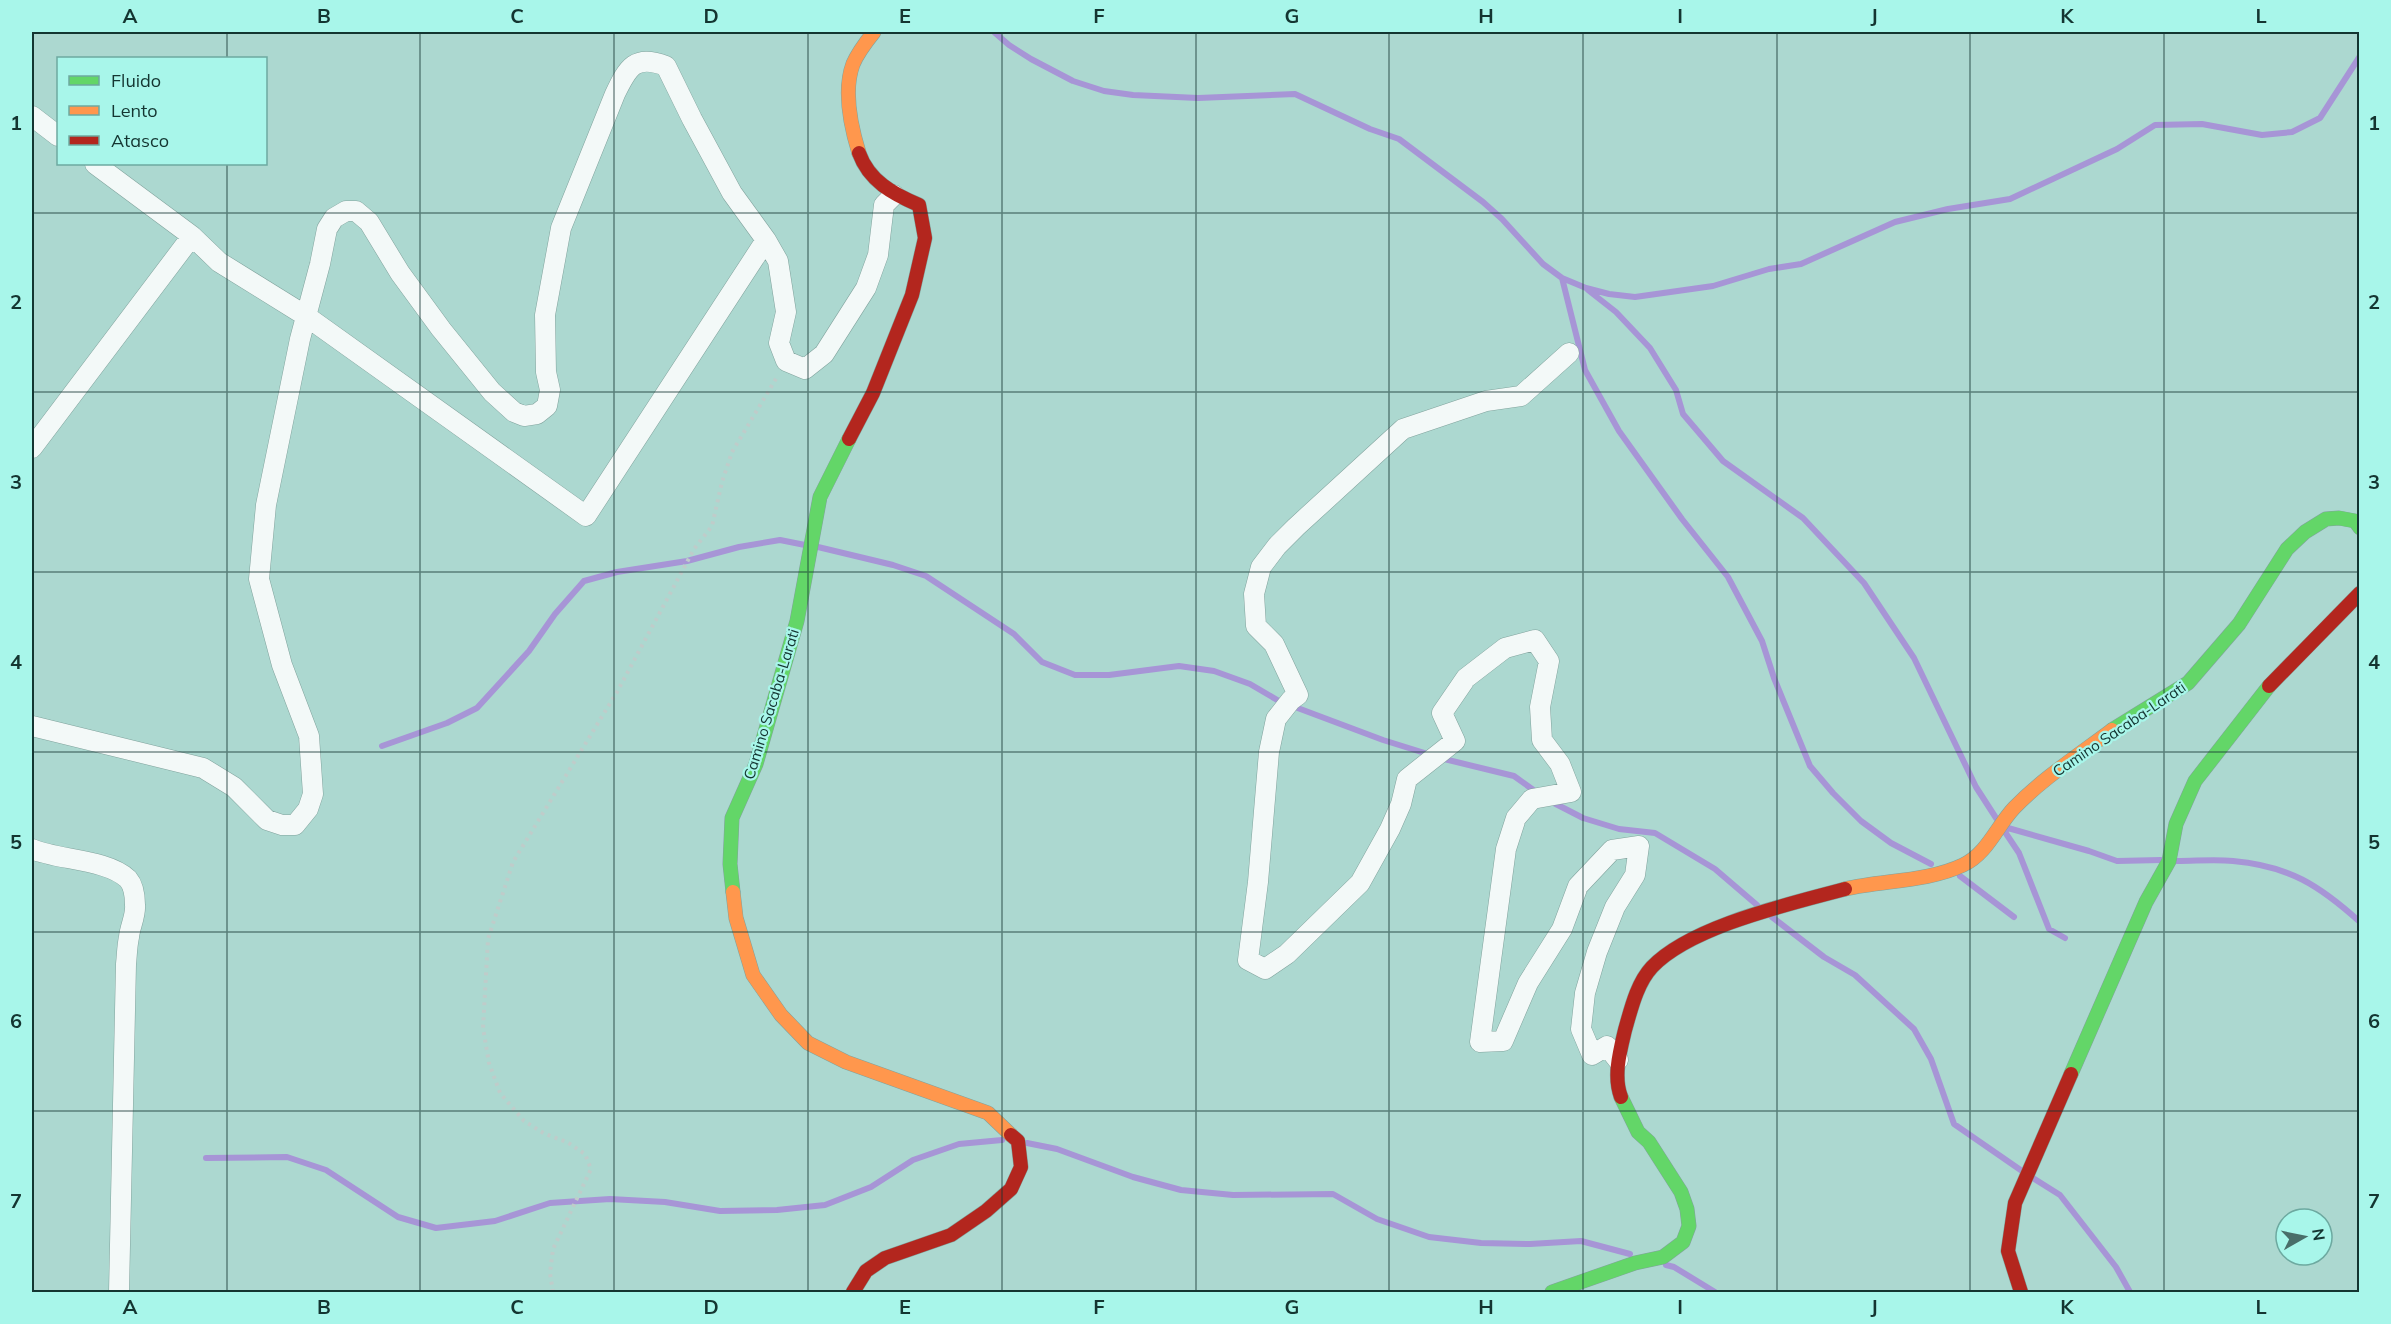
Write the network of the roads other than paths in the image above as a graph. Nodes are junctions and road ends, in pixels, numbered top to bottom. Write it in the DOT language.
graph roads {
  1 [pos="874,32"];
  2 [pos="32,116"];
  3 [pos="57,135"];
  4 [pos="96,165"];
  5 [pos="894,195"];
  6 [pos="192,236"];
  7 [pos="766,240"];
  8 [pos="306,316"];
  9 [pos="1569,353"];
  10 [pos="32,448"];
  11 [pos="2360,528"];
  12 [pos="2360,593"];
  13 [pos="32,726"];
  14 [pos="32,849"];
  15 [pos="1618,1060"];
  16 [pos="119,1293"];
  17 [pos="853,1293"];
  18 [pos="1552,1293"];
  19 [pos="2021,1293"];
  1 -- 5 [label="street, Camino Sacaba-Larati"];
  2 -- 3 [label="street"];
  4 -- 6 [label="street"];
  5 -- 7 [label="street"];
  5 -- 17 [label="street, Camino Sacaba-Larati"];
  6 -- 8 [label="street"];
  6 -- 10 [label="street"];
  7 -- 8 [label="street"];
  7 -- 8 [label="street"];
  8 -- 13 [label="street"];
  9 -- 15 [label="street"];
  11 -- 15 [label="street, Camino Sacaba-Larati"];
  12 -- 19 [label="street"];
  14 -- 16 [label="street"];
  15 -- 18 [label="street, Camino Sacaba-Larati"];
}
